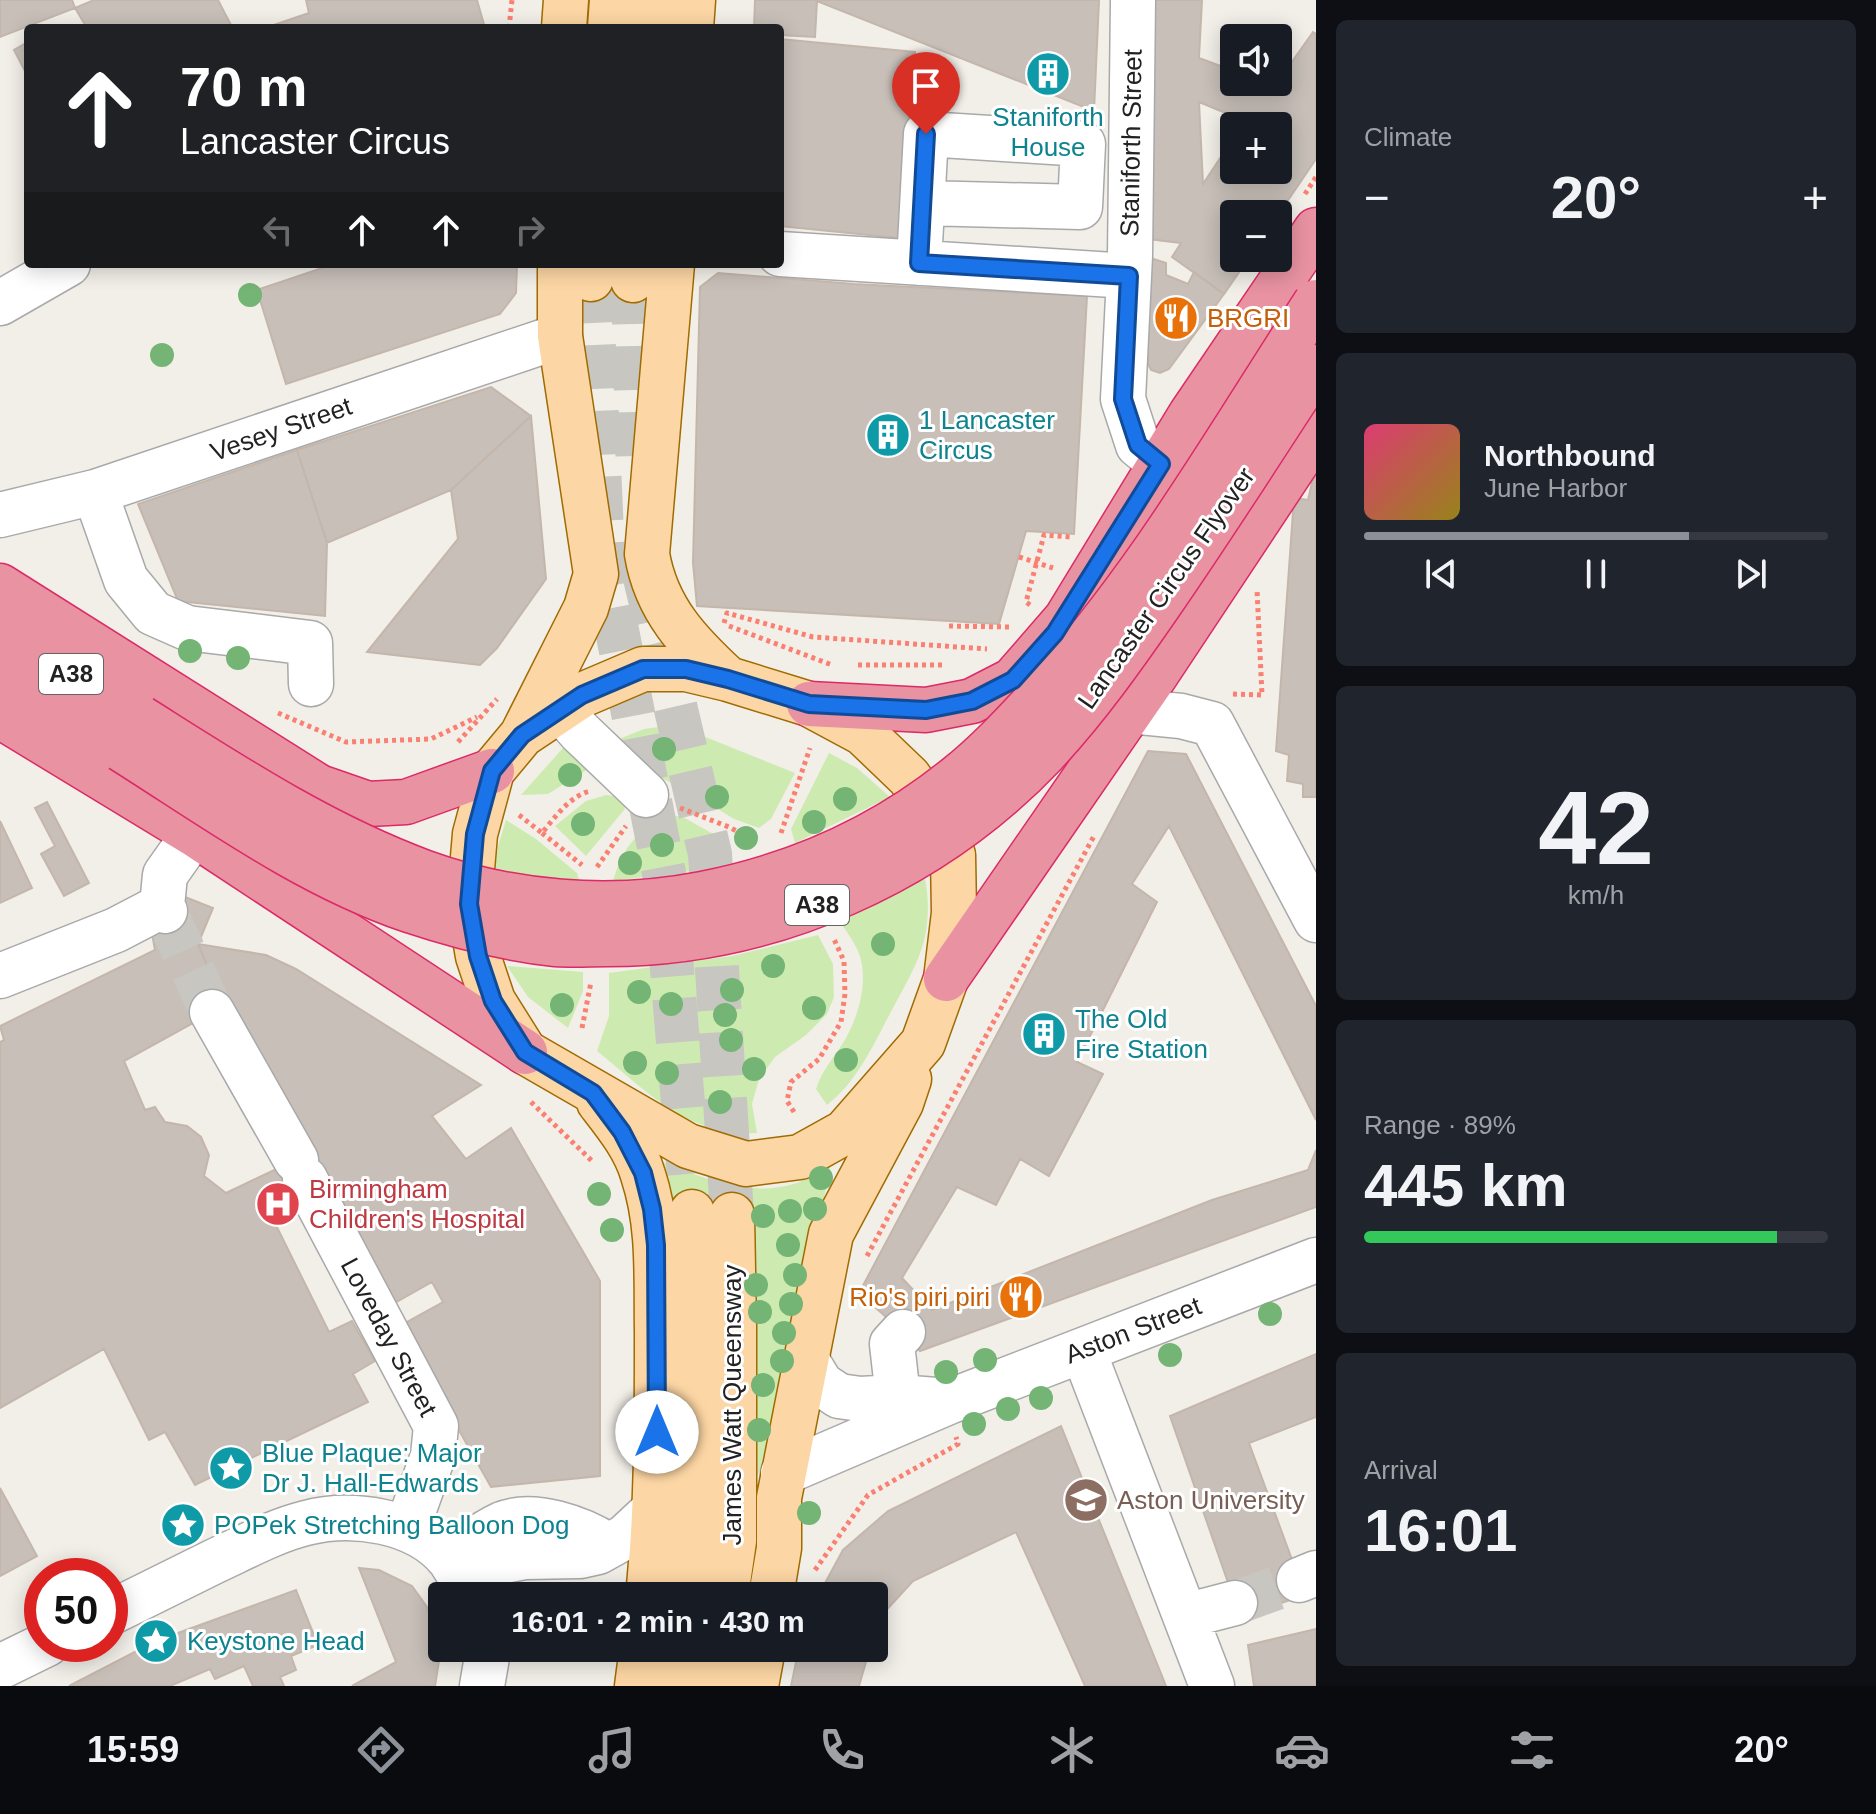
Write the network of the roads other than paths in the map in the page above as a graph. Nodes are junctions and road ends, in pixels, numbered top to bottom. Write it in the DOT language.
graph roads {
  1 [pos="566,0"];
  2 [pos="612,0"];
  3 [pos="652,0"];
  4 [pos="693,0"];
  5 [pos="1133,0"];
  6 [pos="564,24"];
  7 [pos="610,24"];
  8 [pos="650,24"];
  9 [pos="691,24"];
  10 [pos="924,203"];
  11 [pos="1316,230"];
  12 [pos="784,254"];
  13 [pos="919,263"];
  14 [pos="61,268"];
  15 [pos="581,269"];
  16 [pos="647,269"];
  17 [pos="1129,276"];
  18 [pos="1316,302"];
  19 [pos="0,303"];
  20 [pos="560,336"];
  21 [pos="1316,367"];
  22 [pos="1316,433"];
  23 [pos="1161,464"];
  24 [pos="95,492"];
  25 [pos="0,515"];
  26 [pos="0,586"];
  27 [pos="0,631"];
  28 [pos="0,671"];
  29 [pos="728,679"];
  30 [pos="311,684"];
  31 [pos="809,704"];
  32 [pos="561,710"];
  33 [pos="1130,711"];
  34 [pos="0,716"];
  35 [pos="131,734"];
  36 [pos="522,735"];
  37 [pos="492,771"];
  38 [pos="646,795"];
  39 [pos="194,834"];
  40 [pos="1302,869"];
  41 [pos="1316,920"];
  42 [pos="0,976"];
  43 [pos="946,979"];
  44 [pos="212,1012"];
  45 [pos="923,1043"];
  46 [pos="525,1052"];
  47 [pos="593,1093"];
  48 [pos="1316,1260"];
  49 [pos="903,1332"];
  50 [pos="1083,1350"];
  51 [pos="807,1361"];
  52 [pos="898,1397"];
  53 [pos="951,1401"];
  54 [pos="783,1473"];
  55 [pos="654,1510"];
  56 [pos="407,1529"];
  57 [pos="590,1536"];
  58 [pos="448,1558"];
  59 [pos="463,1582"];
  60 [pos="487,1582"];
  61 [pos="649,1582"];
  62 [pos="688,1582"];
  63 [pos="728,1582"];
  64 [pos="773,1582"];
  65 [pos="1235,1603"];
  66 [pos="128,1604"];
  67 [pos="1185,1616"];
  68 [pos="24,1655"];
  69 [pos="486,1662"];
  70 [pos="640,1662"];
  71 [pos="681,1662"];
  72 [pos="717,1662"];
  73 [pos="760,1662"];
  74 [pos="0,1667"];
  75 [pos="482,1686"];
  76 [pos="637,1686"];
  77 [pos="677,1686"];
  78 [pos="713,1686"];
  79 [pos="756,1686"];
  80 [pos="1212,1686"];
  1 -- 6 [label="main road"];
  2 -- 7 [label="main road"];
  3 -- 8 [label="main road"];
  4 -- 9 [label="main road"];
  5 -- 17 [label="street, Staniforth Street"];
  10 -- 13 [label="street"];
  11 -- 23 [label="highway"];
  12 -- 13 [label="street"];
  13 -- 17 [label="street"];
  14 -- 19 [label="street"];
  15 -- 20 [label="main road"];
  16 -- 29 [label="main road"];
  17 -- 23 [label="street, Staniforth Street"];
  18 -- 35 [label="highway, Lancaster Circus Flyover / A38, bridge"];
  20 -- 24 [label="street, Vesey Street"];
  20 -- 36 [label="main road"];
  21 -- 35 [label="highway, Lancaster Circus Flyover / A38, bridge"];
  22 -- 33 [label="highway"];
  23 -- 31 [label="highway"];
  24 -- 25 [label="street, Vesey Street"];
  24 -- 30 [label="street"];
  26 -- 37 [label="highway"];
  27 -- 35 [label="highway, A38"];
  28 -- 35 [label="highway, A38"];
  29 -- 31 [label="main road, James Watt Queensway"];
  29 -- 32 [label="main road, James Watt Queensway"];
  31 -- 43 [label="main road, James Watt Queensway"];
  32 -- 36 [label="main road, James Watt Queensway"];
  32 -- 38 [label="street"];
  33 -- 40 [label="street"];
  33 -- 43 [label="highway"];
  34 -- 39 [label="highway"];
  36 -- 37 [label="main road"];
  37 -- 46 [label="main road"];
  39 -- 42 [label="street"];
  39 -- 46 [label="highway"];
  40 -- 41 [label="street"];
  43 -- 45 [label="main road, James Watt Queensway"];
  44 -- 56 [label="street, Loveday Street"];
  45 -- 47 [label="main road"];
  45 -- 51 [label="main road, James Watt Queensway"];
  46 -- 47 [label="main road"];
  47 -- 55 [label="main road"];
  48 -- 50 [label="street, Aston Street"];
  49 -- 52 [label="street"];
  50 -- 53 [label="street, Aston Street"];
  50 -- 67 [label="street"];
  51 -- 52 [label="street, Aston Street"];
  51 -- 54 [label="main road, James Watt Queensway"];
  52 -- 53 [label="street, Aston Street"];
  53 -- 54 [label="street, Aston Street"];
  54 -- 64 [label="main road, James Watt Queensway"];
  55 -- 57 [label="street"];
  55 -- 61 [label="main road"];
  56 -- 58 [label="street"];
  56 -- 66 [label="street"];
  57 -- 58 [label="street"];
  57 -- 60 [label="street"];
  58 -- 59 [label="street"];
  62 -- 63 [label="main road, James Watt Queensway"];
  65 -- 67 [label="street"];
  67 -- 80 [label="street"];
  68 -- 74 [label="street"];
  69 -- 75 [label="street"];
  70 -- 76 [label="main road"];
  71 -- 77 [label="main road"];
  72 -- 78 [label="main road"];
  73 -- 79 [label="main road"];
}
